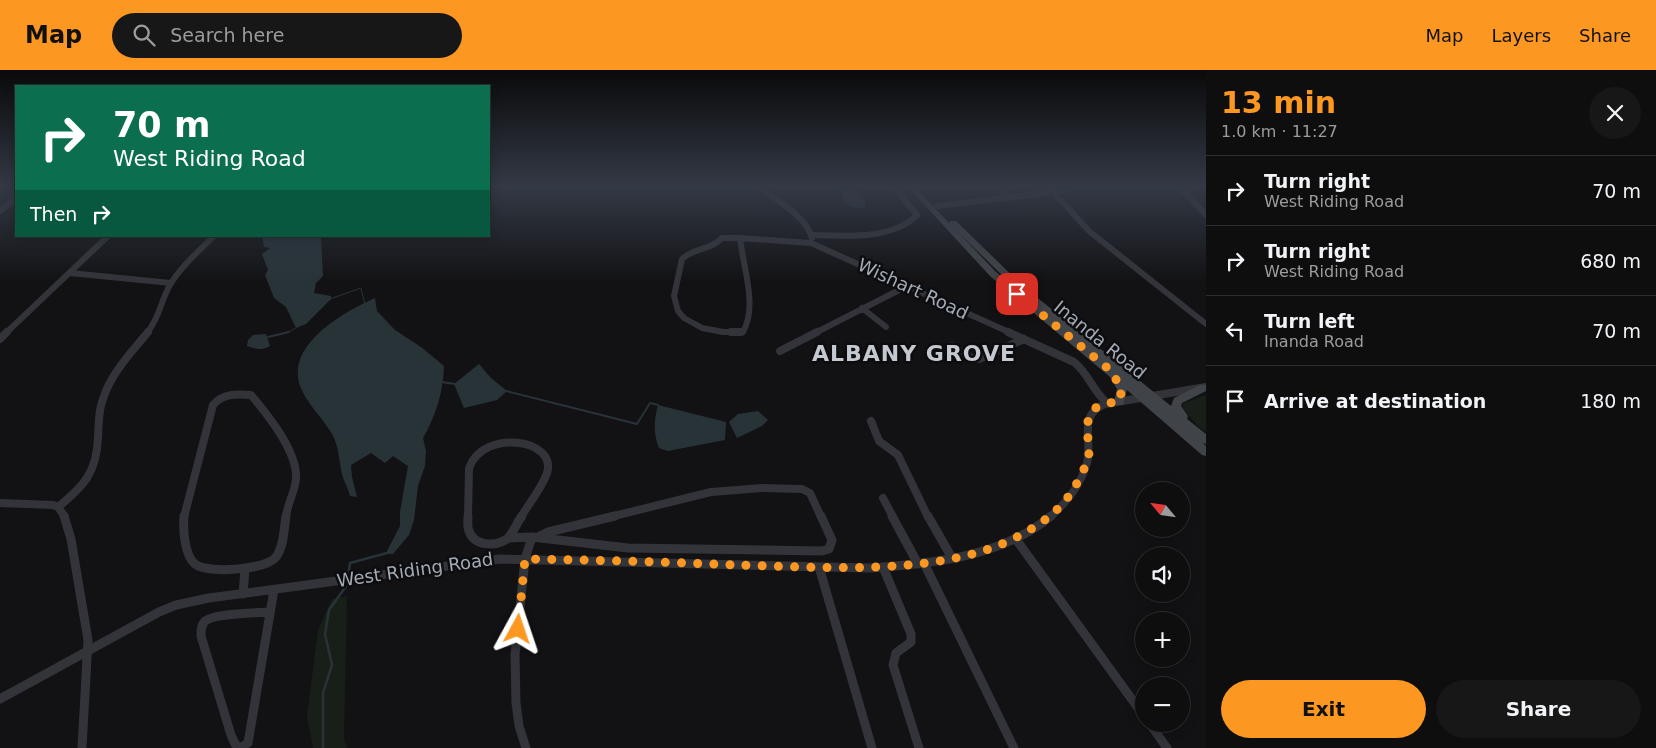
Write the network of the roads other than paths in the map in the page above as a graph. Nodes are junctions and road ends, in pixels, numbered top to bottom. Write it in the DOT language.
graph roads {
  1 [pos="798,219"];
  2 [pos="915,219"];
  3 [pos="941,219"];
  4 [pos="949,219"];
  5 [pos="1078,219"];
  6 [pos="812,235"];
  7 [pos="107,237"];
  8 [pos="213,237"];
  9 [pos="740,238"];
  10 [pos="811,243"];
  11 [pos="70,273"];
  12 [pos="171,283"];
  13 [pos="907,286"];
  14 [pos="862,308"];
  15 [pos="1206,324"];
  16 [pos="886,327"];
  17 [pos="1024,339"];
  18 [pos="0,340"];
  19 [pos="952,346"];
  20 [pos="780,351"];
  21 [pos="1110,370"];
  22 [pos="1204,388"];
  23 [pos="1155,397"];
  24 [pos="1144,398"];
  25 [pos="1119,402"];
  26 [pos="1108,403"];
  27 [pos="871,421"];
  28 [pos="1202,437"];
  29 [pos="1206,452"];
  30 [pos="883,498"];
  31 [pos="0,503"];
  32 [pos="58,507"];
  33 [pos="517,524"];
  34 [pos="522,537"];
  35 [pos="535,537"];
  36 [pos="508,538"];
  37 [pos="1014,538"];
  38 [pos="952,558"];
  39 [pos="525,559"];
  40 [pos="921,563"];
  41 [pos="819,567"];
  42 [pos="883,567"];
  43 [pos="246,569"];
  44 [pos="274,590"];
  45 [pos="243,594"];
  46 [pos="270,612"];
  47 [pos="89,649"];
  48 [pos="0,699"];
  49 [pos="1135,704"];
  50 [pos="1156,732"];
  51 [pos="82,748"];
  52 [pos="526,748"];
  53 [pos="872,748"];
  54 [pos="919,748"];
  55 [pos="1014,748"];
  56 [pos="1167,748"];
  1 -- 6 [label="street"];
  2 -- 6 [label="street"];
  3 -- 21 [label="main road, Inanda Road"];
  4 -- 23 [label="main road, Inanda Road"];
  5 -- 15 [label="street"];
  6 -- 10 [label="street"];
  7 -- 11 [label="street"];
  8 -- 12 [label="street"];
  9 -- 9 [label="street, Wishart Road"];
  9 -- 10 [label="street, Wishart Road"];
  10 -- 13 [label="street, Wishart Road"];
  11 -- 12 [label="street"];
  11 -- 18 [label="street"];
  12 -- 32 [label="street"];
  13 -- 14 [label="street"];
  13 -- 17 [label="street, Wishart Road"];
  14 -- 16 [label="street"];
  14 -- 20 [label="street"];
  17 -- 19 [label="street"];
  17 -- 26 [label="street, Wishart Road"];
  21 -- 24 [label="main road, Inanda Road"];
  21 -- 25 [label="main road"];
  22 -- 23 [label="street"];
  22 -- 28 [label="main road"];
  23 -- 24 [label="street"];
  23 -- 28 [label="main road, Inanda Road"];
  24 -- 25 [label="street"];
  24 -- 29 [label="main road, Inanda Road"];
  25 -- 26 [label="street"];
  26 -- 37 [label="street, West Riding Road"];
  27 -- 38 [label="street"];
  30 -- 40 [label="street"];
  31 -- 32 [label="street"];
  32 -- 47 [label="street"];
  33 -- 34 [label="street"];
  33 -- 36 [label="street"];
  33 -- 36 [label="street"];
  34 -- 35 [label="street"];
  34 -- 36 [label="street"];
  35 -- 35 [label="street"];
  35 -- 39 [label="street"];
  37 -- 38 [label="street, West Riding Road"];
  37 -- 49 [label="street"];
  38 -- 40 [label="street, West Riding Road"];
  39 -- 41 [label="street, West Riding Road"];
  39 -- 44 [label="street, West Riding Road"];
  39 -- 52 [label="street"];
  40 -- 42 [label="street, West Riding Road"];
  40 -- 55 [label="street"];
  41 -- 42 [label="street, West Riding Road"];
  41 -- 53 [label="street"];
  42 -- 54 [label="street"];
  43 -- 43 [label="street"];
  43 -- 45 [label="street"];
  44 -- 45 [label="street, West Riding Road"];
  44 -- 46 [label="street"];
  45 -- 47 [label="street, West Riding Road"];
  46 -- 46 [label="street"];
  47 -- 48 [label="street, West Riding Road"];
  47 -- 51 [label="street"];
  50 -- 56 [label="street"];
}
